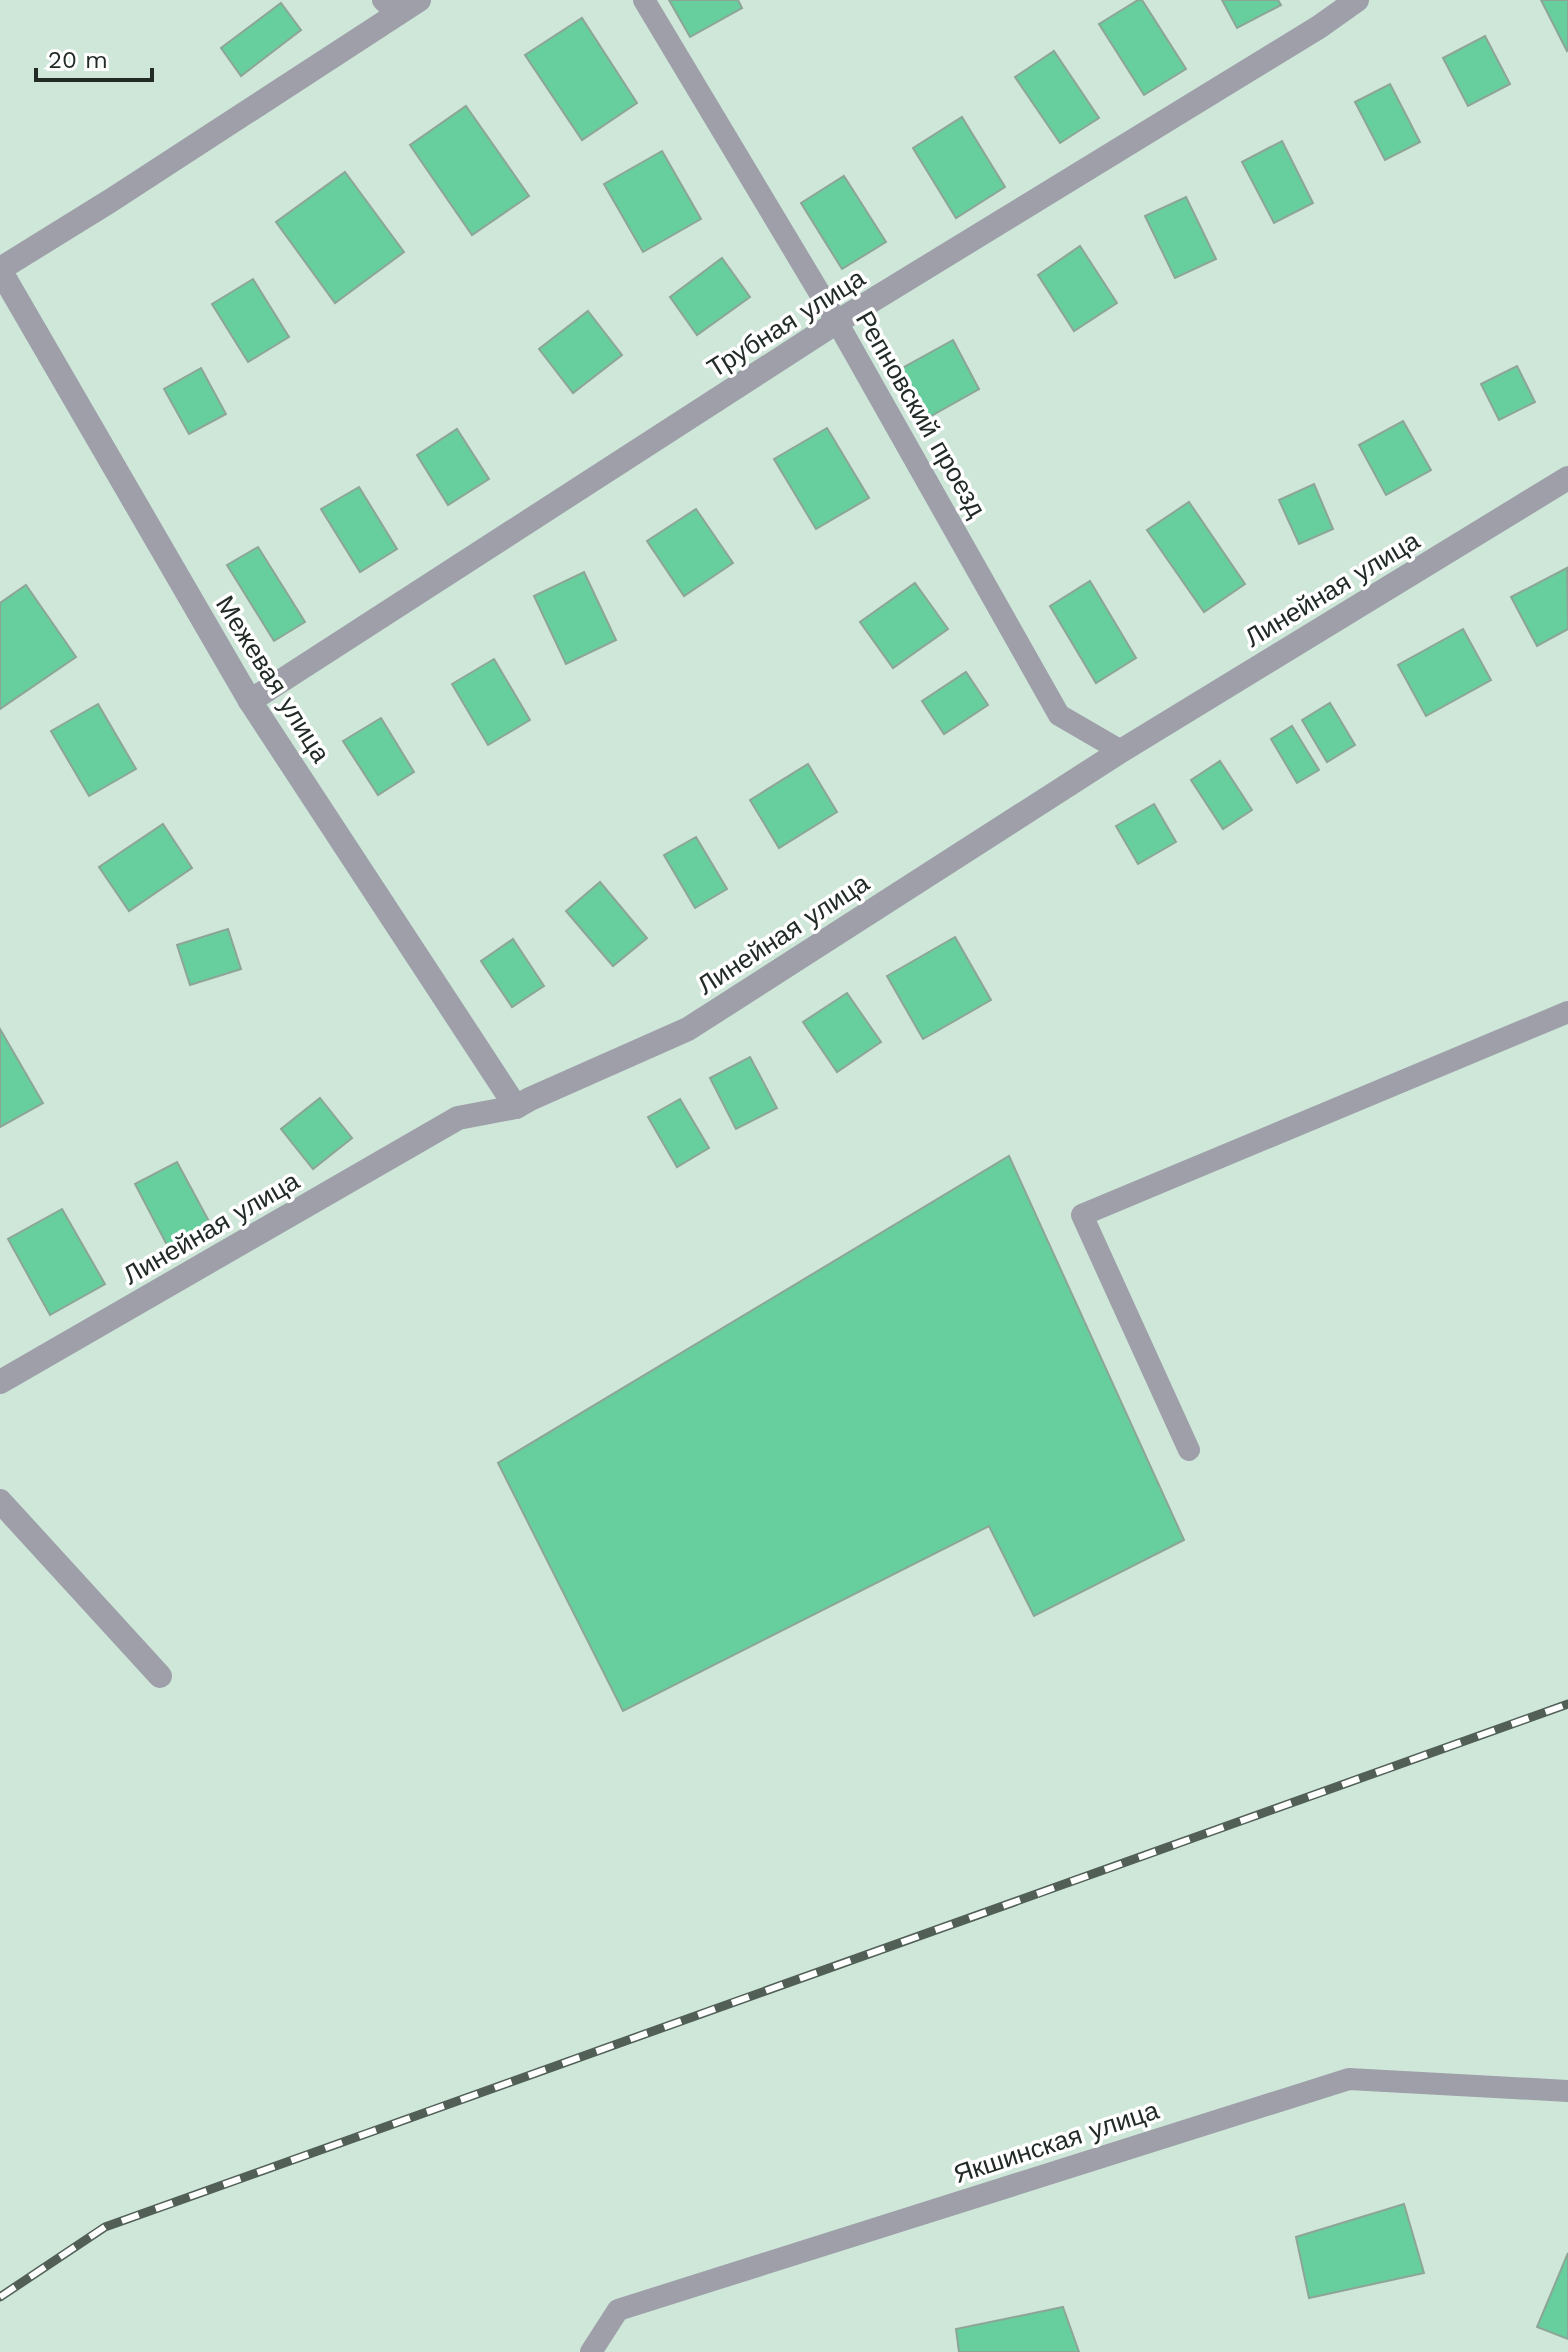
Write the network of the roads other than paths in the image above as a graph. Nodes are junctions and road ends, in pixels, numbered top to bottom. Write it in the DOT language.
graph roads {
  1 [pos="419,0"];
  2 [pos="644,0"];
  3 [pos="1357,0"];
  4 [pos="390,7"];
  5 [pos="0,269"];
  6 [pos="837,322"];
  7 [pos="1568,478"];
  8 [pos="250,701"];
  9 [pos="1121,751"];
  10 [pos="1568,1012"];
  11 [pos="516,1107"];
  12 [pos="0,1382"];
  13 [pos="1189,1450"];
  14 [pos="0,1501"];
  15 [pos="160,1676"];
  16 [pos="1568,2091"];
  17 [pos="591,2352"];
  1 -- 4 [label="street"];
  2 -- 6 [label="lane, Репновский проезд"];
  3 -- 6 [label="street, Трубная улица"];
  4 -- 5 [label="street"];
  5 -- 8 [label="street, Межевая улица"];
  6 -- 8 [label="street, Трубная улица"];
  6 -- 9 [label="lane, Репновский проезд"];
  7 -- 9 [label="street, Линейная улица"];
  8 -- 11 [label="street, Межевая улица"];
  9 -- 11 [label="street, Линейная улица"];
  10 -- 13 [label="lane"];
  11 -- 12 [label="street, Линейная улица"];
  14 -- 15 [label="street"];
  16 -- 17 [label="lane, Якшинская улица"];
}
